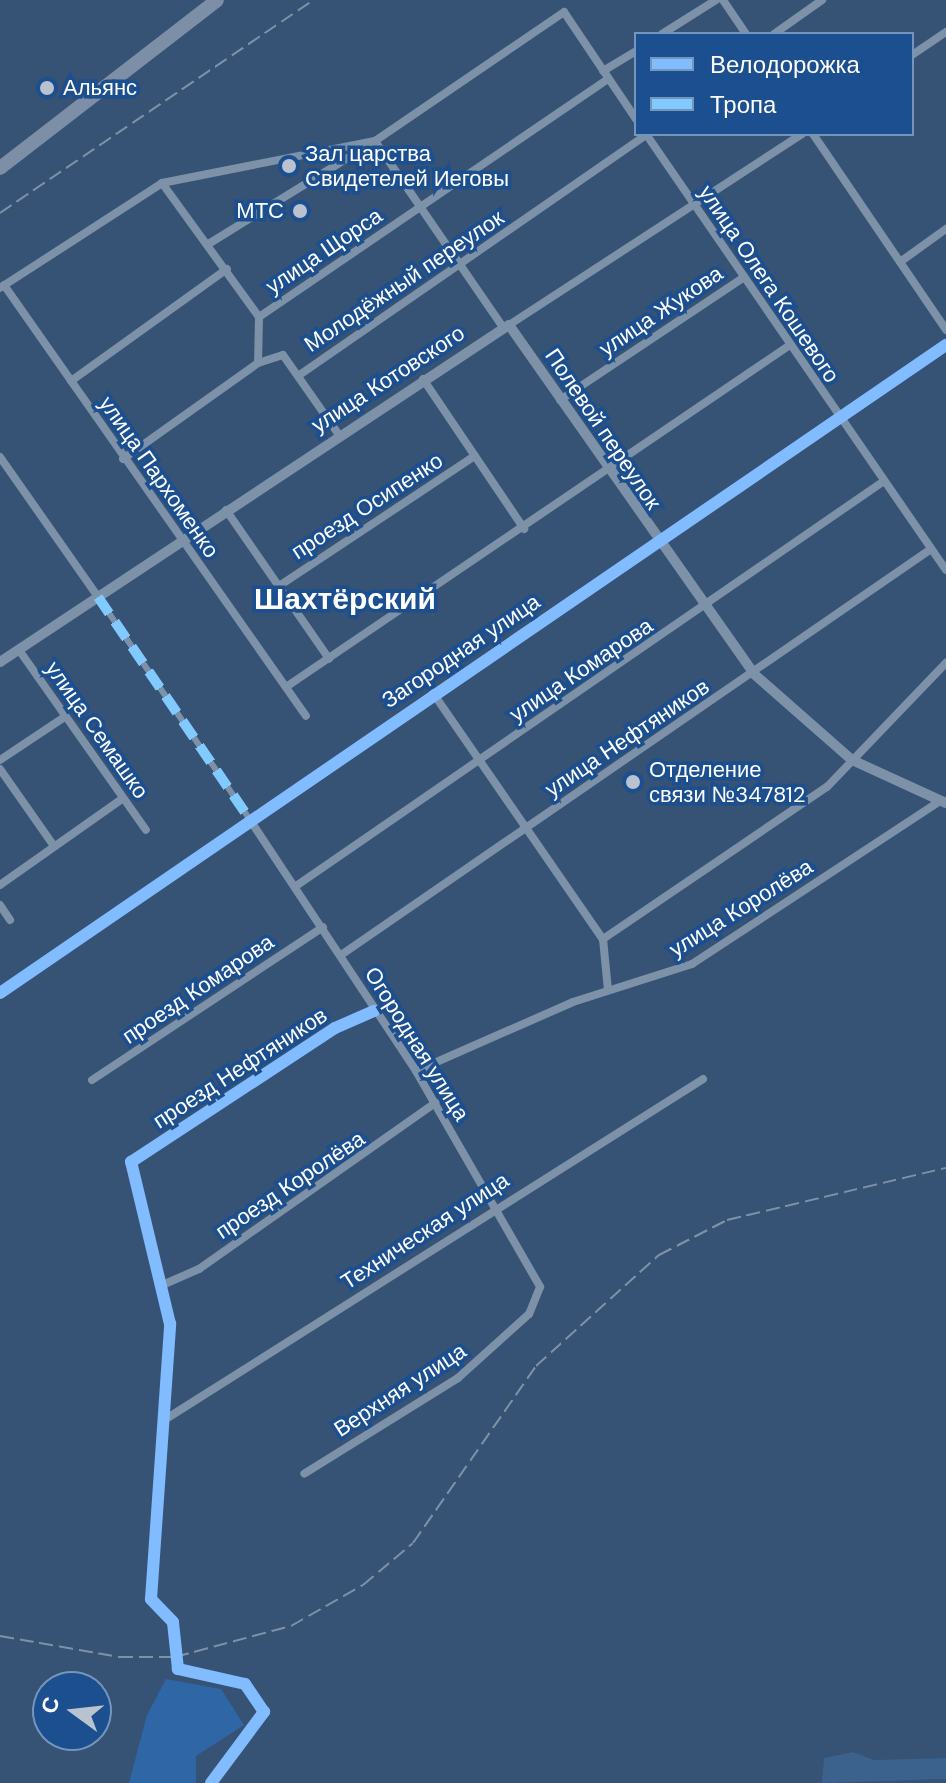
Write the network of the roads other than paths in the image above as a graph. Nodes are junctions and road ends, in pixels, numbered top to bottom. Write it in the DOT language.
graph roads {
  1 [pos="217,0"];
  2 [pos="716,0"];
  3 [pos="723,0"];
  4 [pos="822,0"];
  5 [pos="665,32"];
  6 [pos="745,32"];
  7 [pos="777,32"];
  8 [pos="946,32"];
  9 [pos="634,53"];
  10 [pos="914,54"];
  11 [pos="605,75"];
  12 [pos="634,116"];
  13 [pos="644,136"];
  14 [pos="648,136"];
  15 [pos="799,136"];
  16 [pos="814,136"];
  17 [pos="375,141"];
  18 [pos="0,168"];
  19 [pos="162,183"];
  20 [pos="692,206"];
  21 [pos="420,207"];
  22 [pos="946,229"];
  23 [pos="210,243"];
  24 [pos="900,262"];
  25 [pos="459,266"];
  26 [pos="227,269"];
  27 [pos="743,278"];
  28 [pos="2,286"];
  29 [pos="259,317"];
  30 [pos="506,326"];
  31 [pos="946,330"];
  32 [pos="790,345"];
  33 [pos="946,345"];
  34 [pos="258,363"];
  35 [pos="298,376"];
  36 [pos="423,379"];
  37 [pos="71,381"];
  38 [pos="560,400"];
  39 [pos="838,417"];
  40 [pos="339,435"];
  41 [pos="475,456"];
  42 [pos="0,457"];
  43 [pos="123,459"];
  44 [pos="608,473"];
  45 [pos="884,481"];
  46 [pos="226,510"];
  47 [pos="524,529"];
  48 [pos="179,541"];
  49 [pos="656,543"];
  50 [pos="931,549"];
  51 [pos="946,570"];
  52 [pos="279,586"];
  53 [pos="98,597"];
  54 [pos="705,609"];
  55 [pos="19,650"];
  56 [pos="329,659"];
  57 [pos="0,662"];
  58 [pos="946,663"];
  59 [pos="754,674"];
  60 [pos="286,687"];
  61 [pos="433,693"];
  62 [pos="306,716"];
  63 [pos="63,718"];
  64 [pos="482,756"];
  65 [pos="0,760"];
  66 [pos="852,760"];
  67 [pos="0,769"];
  68 [pos="122,799"];
  69 [pos="943,802"];
  70 [pos="250,820"];
  71 [pos="528,826"];
  72 [pos="146,830"];
  73 [pos="54,846"];
  74 [pos="0,885"];
  75 [pos="296,886"];
  76 [pos="0,905"];
  77 [pos="10,920"];
  78 [pos="323,927"];
  79 [pos="603,939"];
  80 [pos="341,955"];
  81 [pos="608,990"];
  82 [pos="0,993"];
  83 [pos="374,1011"];
  84 [pos="416,1071"];
  85 [pos="703,1079"];
  86 [pos="92,1080"];
  87 [pos="435,1103"];
  88 [pos="493,1209"];
  89 [pos="160,1286"];
  90 [pos="540,1295"];
  91 [pos="169,1417"];
  92 [pos="304,1474"];
  93 [pos="211,1783"];
  1 -- 18 [label="main road"];
  2 -- 5 [label="street"];
  3 -- 6 [label="street"];
  4 -- 7 [label="street"];
  8 -- 10 [label="street"];
  9 -- 11 [label="street, улица Щорса"];
  11 -- 12 [label="street"];
  11 -- 17 [label="street"];
  11 -- 21 [label="street, улица Щорса"];
  13 -- 25 [label="street, Молодёжный переулок"];
  14 -- 20 [label="street, улица Олега Кошевого"];
  15 -- 20 [label="street, улица Котовского"];
  16 -- 24 [label="street"];
  17 -- 19 [label="street"];
  17 -- 21 [label="street, Полевой переулок"];
  17 -- 23 [label="street"];
  19 -- 23 [label="street"];
  19 -- 28 [label="street"];
  20 -- 27 [label="street, улица Олега Кошевого"];
  20 -- 30 [label="street, улица Котовского"];
  21 -- 25 [label="street, Полевой переулок"];
  21 -- 29 [label="street, улица Щорса"];
  22 -- 24 [label="street"];
  23 -- 26 [label="street"];
  24 -- 31 [label="street"];
  25 -- 30 [label="street, Полевой переулок"];
  25 -- 35 [label="street, Молодёжный переулок"];
  26 -- 29 [label="street"];
  26 -- 37 [label="street"];
  27 -- 32 [label="street, улица Олега Кошевого"];
  27 -- 38 [label="street, улица Жукова"];
  28 -- 37 [label="street, улица Пархоменко"];
  29 -- 34 [label="street"];
  30 -- 36 [label="street, улица Котовского"];
  30 -- 38 [label="street, Полевой переулок"];
  32 -- 39 [label="street, улица Олега Кошевого"];
  32 -- 44 [label="street"];
  33 -- 39 [label="street, Загородная улица"];
  34 -- 35 [label="street"];
  34 -- 43 [label="street"];
  35 -- 40 [label="street"];
  36 -- 40 [label="street, улица Котовского"];
  36 -- 41 [label="street"];
  37 -- 43 [label="street, улица Пархоменко"];
  38 -- 44 [label="street, Полевой переулок"];
  39 -- 45 [label="street, улица Олега Кошевого"];
  39 -- 49 [label="street, Загородная улица"];
  40 -- 46 [label="street, улица Котовского"];
  41 -- 47 [label="street"];
  41 -- 52 [label="street, проезд Осипенко"];
  42 -- 53 [label="street"];
  43 -- 48 [label="street, улица Пархоменко"];
  44 -- 47 [label="street"];
  44 -- 49 [label="street, Полевой переулок"];
  45 -- 50 [label="street, улица Олега Кошевого"];
  45 -- 54 [label="street, улица Комарова"];
  46 -- 48 [label="street, улица Котовского"];
  46 -- 52 [label="street"];
  47 -- 56 [label="street"];
  48 -- 53 [label="street, улица Котовского"];
  48 -- 60 [label="street, улица Пархоменко"];
  49 -- 54 [label="street, Полевой переулок"];
  49 -- 61 [label="street, Загородная улица"];
  50 -- 51 [label="street, улица Олега Кошевого"];
  50 -- 59 [label="street, улица Нефтяников"];
  52 -- 56 [label="street"];
  53 -- 55 [label="street, улица Котовского"];
  53 -- 70 [label="street"];
  54 -- 59 [label="street, Полевой переулок"];
  54 -- 64 [label="street, улица Комарова"];
  55 -- 57 [label="street, улица Котовского"];
  55 -- 63 [label="street, улица Семашко"];
  56 -- 60 [label="street"];
  58 -- 66 [label="street"];
  59 -- 66 [label="street, Полевой переулок"];
  59 -- 71 [label="street, улица Нефтяников"];
  60 -- 62 [label="street, улица Пархоменко"];
  61 -- 64 [label="street"];
  61 -- 70 [label="street, Загородная улица"];
  63 -- 65 [label="street"];
  63 -- 68 [label="street, улица Семашко"];
  64 -- 71 [label="street"];
  64 -- 75 [label="street, улица Комарова"];
  66 -- 69 [label="street, Полевой переулок"];
  66 -- 79 [label="street"];
  67 -- 73 [label="street"];
  68 -- 72 [label="street, улица Семашко"];
  68 -- 73 [label="street"];
  69 -- 81 [label="street, улица Королёва"];
  70 -- 75 [label="street, Огородная улица"];
  70 -- 82 [label="street, Загородная улица"];
  71 -- 79 [label="street"];
  71 -- 80 [label="street, улица Нефтяников"];
  73 -- 74 [label="street"];
  75 -- 78 [label="street, Огородная улица"];
  76 -- 77 [label="street"];
  78 -- 80 [label="street, Огородная улица"];
  78 -- 86 [label="street, проезд Комарова"];
  79 -- 81 [label="street"];
  80 -- 83 [label="street, Огородная улица"];
  81 -- 84 [label="street, улица Королёва"];
  83 -- 84 [label="street, Огородная улица"];
  83 -- 89 [label="street, проезд Нефтяников"];
  84 -- 87 [label="street, Огородная улица"];
  85 -- 88 [label="street, Техническая улица"];
  87 -- 88 [label="street, Огородная улица"];
  87 -- 89 [label="street, проезд Королёва"];
  88 -- 90 [label="street, Огородная улица"];
  88 -- 91 [label="street, Техническая улица"];
  89 -- 91 [label="street"];
  90 -- 92 [label="street, Верхняя улица"];
  91 -- 93 [label="street"];
}
